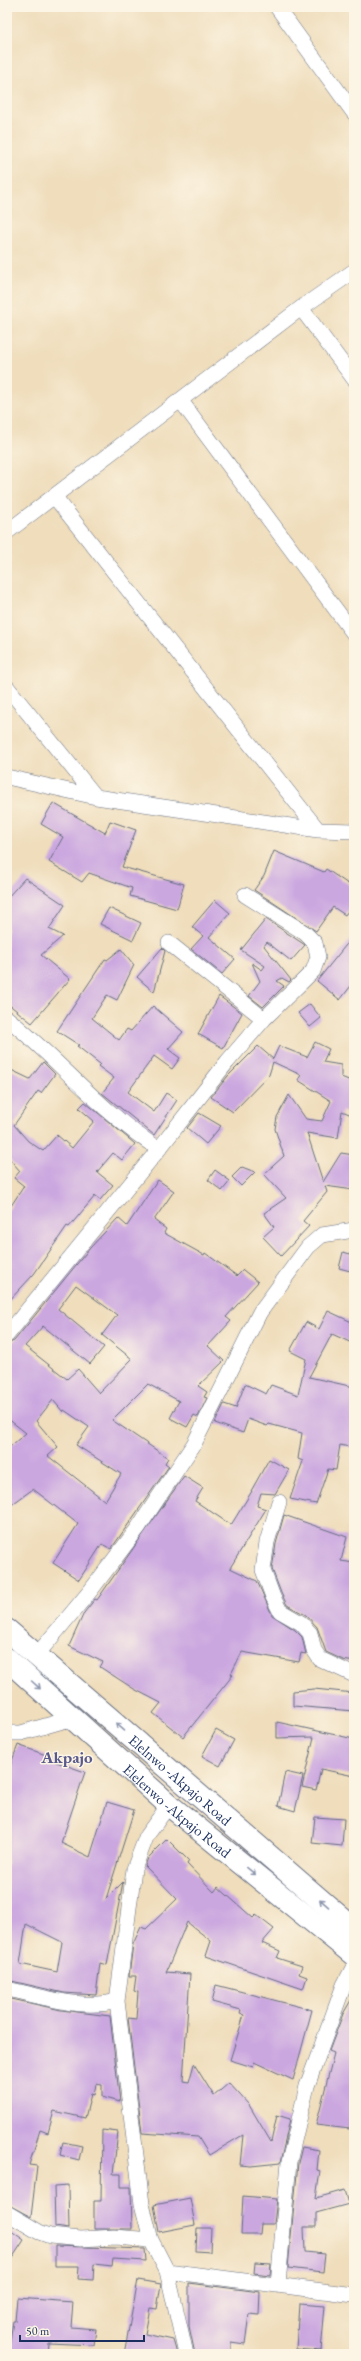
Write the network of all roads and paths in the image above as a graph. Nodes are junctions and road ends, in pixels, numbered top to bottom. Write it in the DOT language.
graph roads {
  1 [pos="277,7"];
  2 [pos="354,113"];
  3 [pos="354,271"];
  4 [pos="301,308"];
  5 [pos="354,379"];
  6 [pos="182,401"];
  7 [pos="54,496"];
  8 [pos="7,532"];
  9 [pos="354,634"];
  10 [pos="7,687"];
  11 [pos="7,777"];
  12 [pos="96,797"];
  13 [pos="318,830"];
  14 [pos="354,831"];
  15 [pos="245,895"];
  16 [pos="169,943"];
  17 [pos="7,1018"];
  18 [pos="264,1019"];
  19 [pos="159,1149"];
  20 [pos="354,1230"];
  21 [pos="7,1335"];
  22 [pos="279,1502"];
  23 [pos="7,1630"];
  24 [pos="36,1656"];
  25 [pos="7,1659"];
  26 [pos="354,1675"];
  27 [pos="73,1718"];
  28 [pos="7,1733"];
  29 [pos="169,1805"];
  30 [pos="354,1929"];
  31 [pos="354,1955"];
  32 [pos="354,1966"];
  33 [pos="7,1989"];
  34 [pos="117,2001"];
  35 [pos="7,2213"];
  36 [pos="151,2240"];
  37 [pos="167,2271"];
  38 [pos="278,2284"];
  39 [pos="354,2295"];
  40 [pos="186,2354"];
  1 -- 2 [label="street"];
  3 -- 4 [label="street"];
  4 -- 5 [label="street"];
  4 -- 6 [label="street"];
  6 -- 7 [label="street"];
  6 -- 9 [label="street"];
  7 -- 8 [label="street"];
  7 -- 13 [label="street"];
  10 -- 12 [label="street"];
  11 -- 12 [label="street"];
  12 -- 13 [label="street"];
  13 -- 14 [label="street"];
  15 -- 18 [label="street"];
  16 -- 18 [label="street"];
  17 -- 19 [label="street"];
  18 -- 19 [label="street"];
  19 -- 21 [label="street"];
  20 -- 24 [label="street"];
  22 -- 26 [label="street"];
  23 -- 24 [label="main road, Elelnwo -Akpajo Road"];
  30 -- 24 [label="main road, Elelnwo -Akpajo Road, one-way"];
  25 -- 27 [label="main road, Elelenwo -Akpajo Road, one-way"];
  27 -- 28 [label="street"];
  27 -- 29 [label="main road, Elelenwo -Akpajo Road"];
  29 -- 31 [label="main road, Elelenwo -Akpajo Road, one-way"];
  29 -- 34 [label="street"];
  32 -- 38 [label="street"];
  33 -- 34 [label="street"];
  34 -- 36 [label="street"];
  35 -- 36 [label="street"];
  36 -- 37 [label="street"];
  37 -- 38 [label="street"];
  37 -- 40 [label="street"];
  38 -- 39 [label="street"];
}
